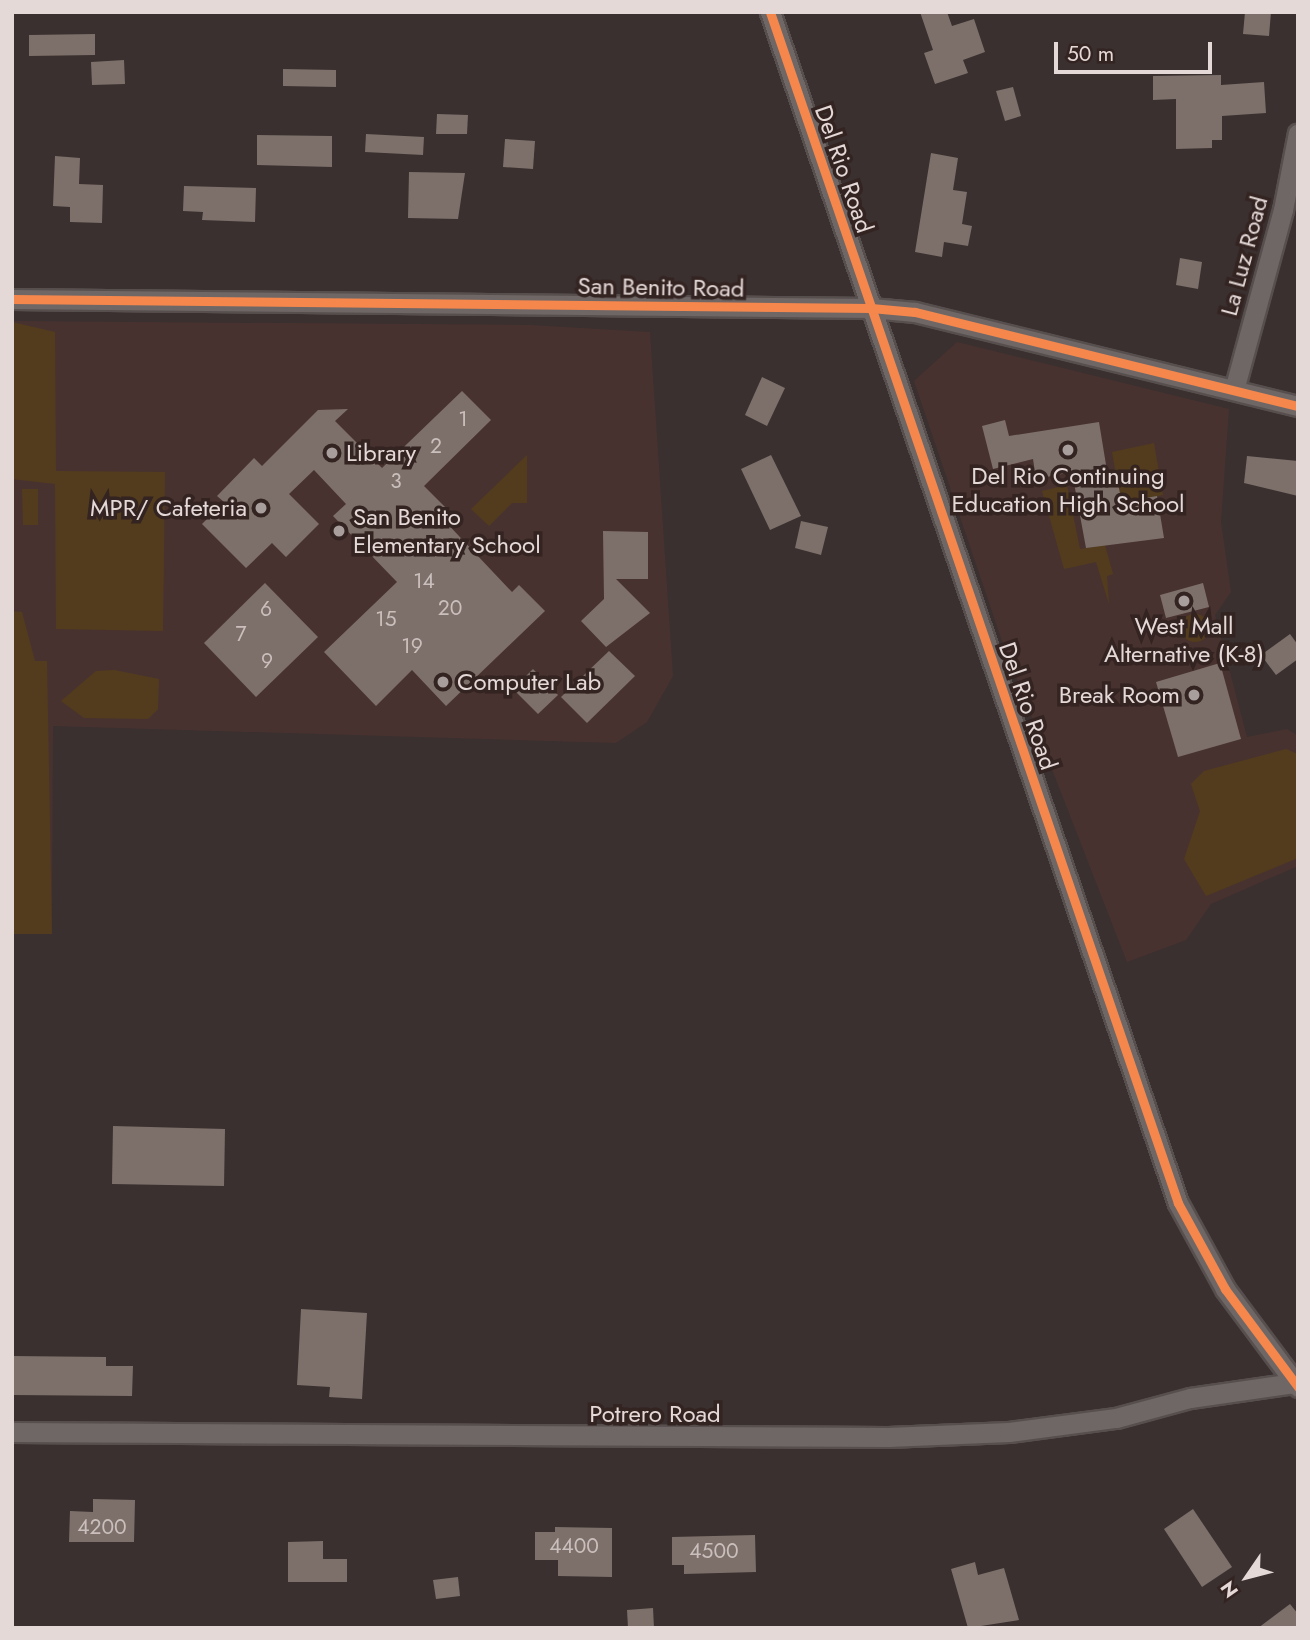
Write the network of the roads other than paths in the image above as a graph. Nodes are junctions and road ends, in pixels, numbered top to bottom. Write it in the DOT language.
graph roads {
  1 [pos="770,12"];
  2 [pos="1298,133"];
  3 [pos="12,299"];
  4 [pos="871,308"];
  5 [pos="1234,390"];
  6 [pos="1298,405"];
  7 [pos="1296,1385"];
  8 [pos="12,1432"];
  1 -- 4 [label="street, Del Rio Road"];
  2 -- 5 [label="street, La Luz Road"];
  3 -- 4 [label="street, San Benito Road"];
  4 -- 5 [label="street, San Benito Road"];
  4 -- 7 [label="street, Del Rio Road"];
  5 -- 6 [label="street, San Benito Road"];
  7 -- 8 [label="street, Potrero Road"];
}
